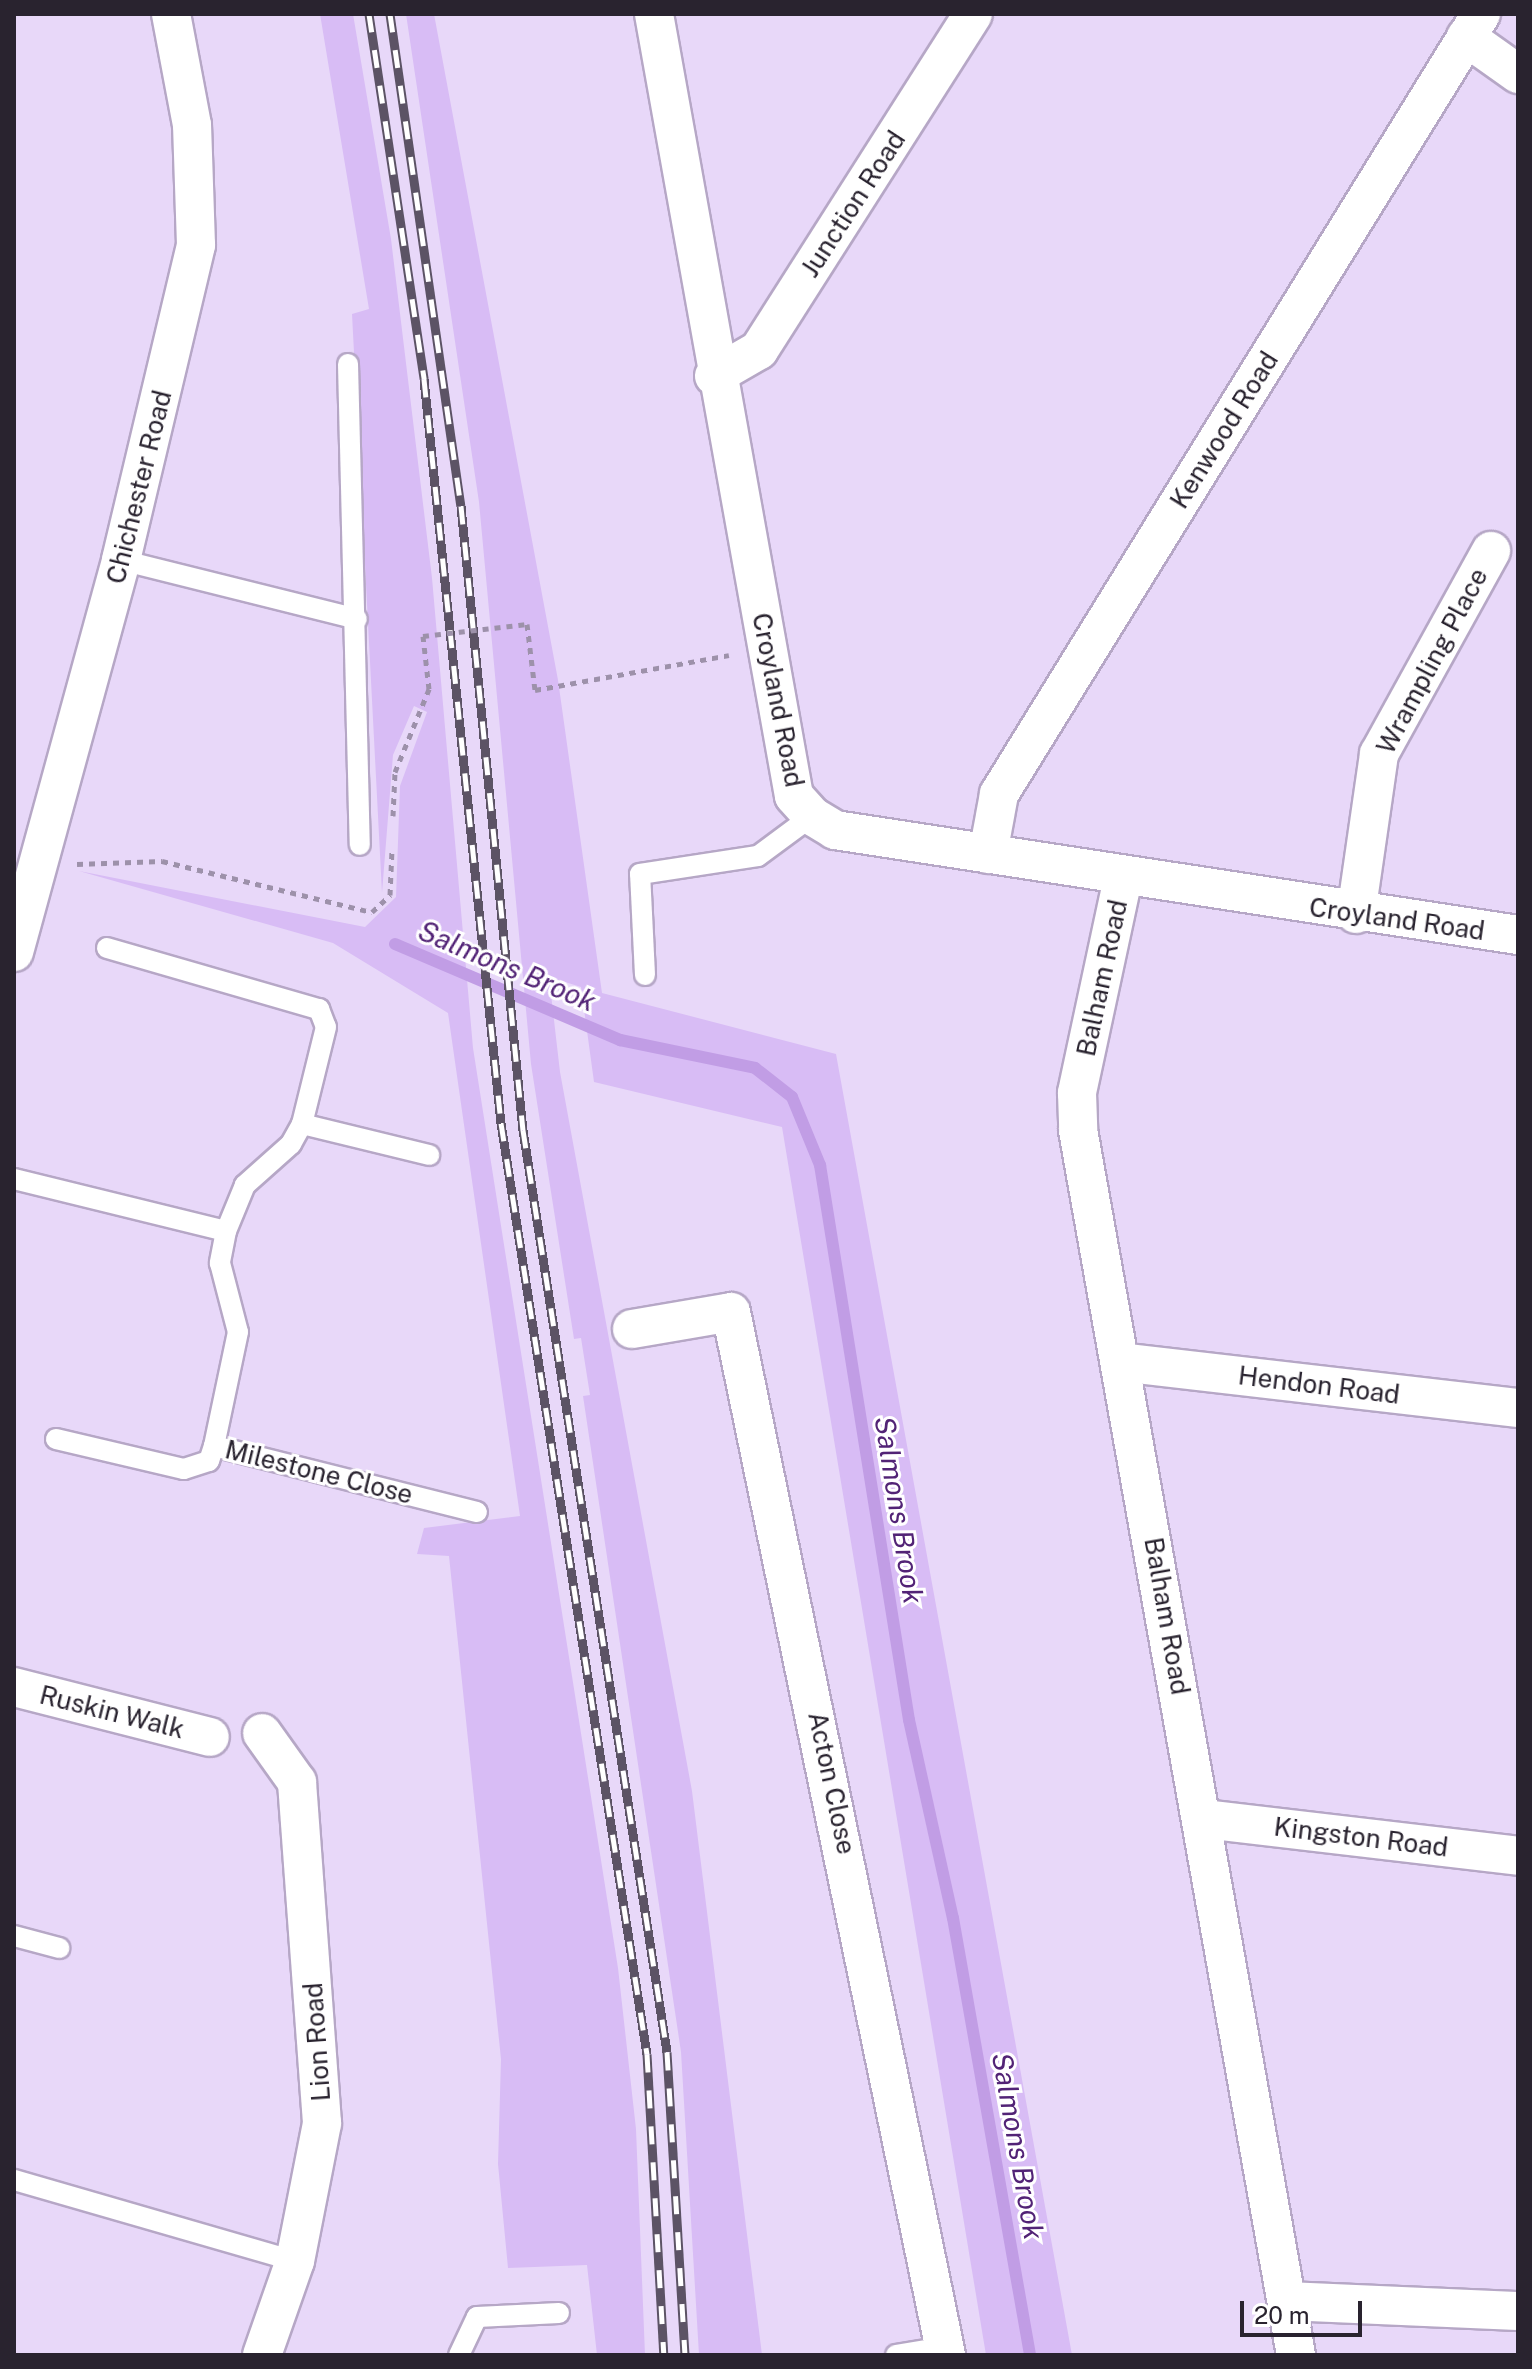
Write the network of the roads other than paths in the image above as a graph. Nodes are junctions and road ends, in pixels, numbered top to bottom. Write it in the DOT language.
graph roads {
  1 [pos="171,14"];
  2 [pos="654,14"];
  3 [pos="973,14"];
  4 [pos="1474,26"];
  5 [pos="1518,74"];
  6 [pos="348,364"];
  7 [pos="714,376"];
  8 [pos="1491,551"];
  9 [pos="121,560"];
  10 [pos="357,619"];
  11 [pos="812,816"];
  12 [pos="360,845"];
  13 [pos="988,854"];
  14 [pos="1123,878"];
  15 [pos="1356,914"];
  16 [pos="1518,935"];
  17 [pos="107,948"];
  18 [pos="14,952"];
  19 [pos="645,975"];
  20 [pos="302,1124"];
  21 [pos="429,1155"];
  22 [pos="14,1179"];
  23 [pos="226,1231"];
  24 [pos="632,1329"];
  25 [pos="1120,1362"];
  26 [pos="1518,1408"];
  27 [pos="56,1439"];
  28 [pos="214,1446"];
  29 [pos="477,1512"];
  30 [pos="14,1687"];
  31 [pos="262,1733"];
  32 [pos="210,1737"];
  33 [pos="1205,1819"];
  34 [pos="1518,1856"];
  35 [pos="14,1936"];
  36 [pos="59,1948"];
  37 [pos="14,2180"];
  38 [pos="295,2261"];
  39 [pos="1288,2301"];
  40 [pos="1518,2311"];
  41 [pos="559,2313"];
  42 [pos="945,2351"];
  43 [pos="262,2355"];
  44 [pos="459,2355"];
  45 [pos="896,2355"];
  46 [pos="1296,2355"];
  1 -- 9 [label="street, Chichester Road"];
  2 -- 7 [label="street, Croyland Road"];
  3 -- 7 [label="street, Junction Road"];
  4 -- 5 [label="street"];
  4 -- 13 [label="street, Kenwood Road"];
  6 -- 10 [label="lane"];
  7 -- 11 [label="street, Croyland Road"];
  8 -- 15 [label="street, Wrampling Place"];
  9 -- 10 [label="lane"];
  9 -- 18 [label="street, Chichester Road"];
  10 -- 12 [label="lane"];
  11 -- 13 [label="street, Croyland Road"];
  11 -- 19 [label="lane"];
  13 -- 14 [label="street, Croyland Road"];
  14 -- 15 [label="street, Croyland Road"];
  14 -- 25 [label="street, Balham Road"];
  15 -- 16 [label="street, Croyland Road"];
  17 -- 20 [label="lane"];
  20 -- 21 [label="lane"];
  20 -- 23 [label="lane, Milestone Close"];
  22 -- 23 [label="lane"];
  23 -- 28 [label="lane, Milestone Close"];
  24 -- 42 [label="street, Acton Close"];
  25 -- 26 [label="street, Hendon Road"];
  25 -- 33 [label="street, Balham Road"];
  27 -- 28 [label="lane"];
  28 -- 29 [label="lane, Milestone Close"];
  30 -- 32 [label="street, Ruskin Walk"];
  31 -- 38 [label="street, Lion Road"];
  33 -- 34 [label="street, Kingston Road"];
  33 -- 39 [label="street, Balham Road"];
  35 -- 36 [label="lane"];
  37 -- 38 [label="lane"];
  38 -- 43 [label="street, Lion Road"];
  39 -- 40 [label="street"];
  39 -- 46 [label="street, Balham Road"];
  41 -- 44 [label="lane"];
  42 -- 45 [label="lane"];
}
